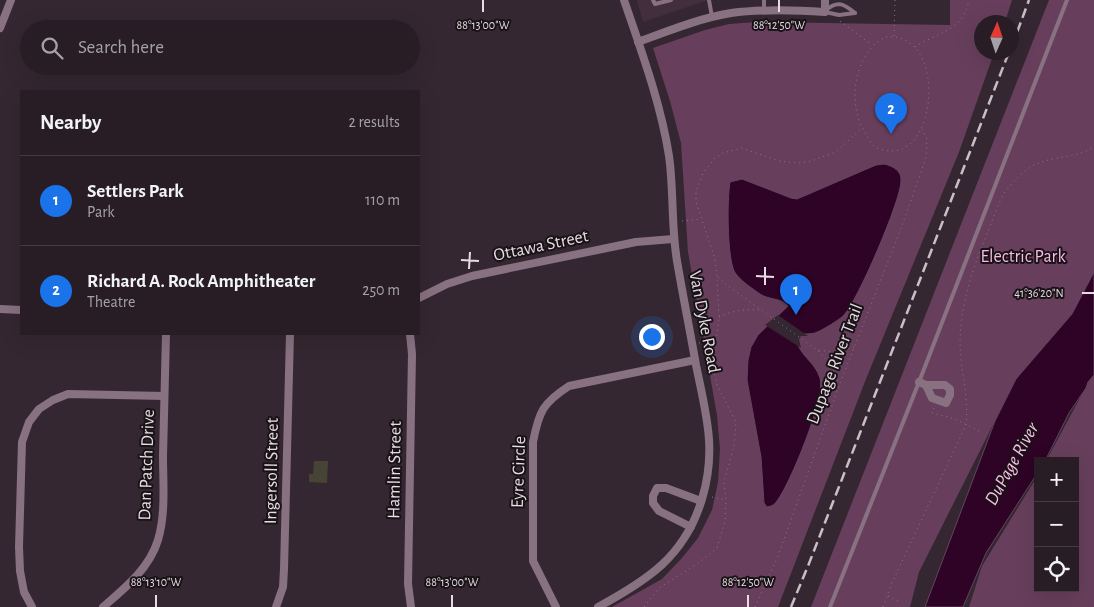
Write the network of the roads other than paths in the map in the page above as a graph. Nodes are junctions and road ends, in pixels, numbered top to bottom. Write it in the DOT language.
graph roads {
  1 [pos="11,0"];
  2 [pos="624,0"];
  3 [pos="653,0"];
  4 [pos="671,0"];
  5 [pos="708,0"];
  6 [pos="764,0"];
  7 [pos="825,0"];
  8 [pos="1067,0"];
  9 [pos="764,10"];
  10 [pos="825,12"];
  11 [pos="712,18"];
  12 [pos="0,28"];
  13 [pos="638,42"];
  14 [pos="673,239"];
  15 [pos="420,298"];
  16 [pos="0,309"];
  17 [pos="20,310"];
  18 [pos="166,335"];
  19 [pos="290,335"];
  20 [pos="410,335"];
  21 [pos="695,360"];
  22 [pos="923,384"];
  23 [pos="164,396"];
  24 [pos="702,497"];
  25 [pos="691,527"];
  26 [pos="32,607"];
  27 [pos="103,607"];
  28 [pos="276,607"];
  29 [pos="411,607"];
  30 [pos="556,607"];
  31 [pos="598,607"];
  32 [pos="830,607"];
  1 -- 12 [label="street"];
  2 -- 13 [label="street, Van Dyke Road"];
  3 -- 4 [label="lane"];
  5 -- 11 [label="lane"];
  6 -- 9 [label="lane"];
  7 -- 10 [label="street"];
  8 -- 22 [label="lane"];
  9 -- 10 [label="street"];
  9 -- 11 [label="street"];
  10 -- 10 [label="lane"];
  11 -- 13 [label="street"];
  13 -- 14 [label="street, Van Dyke Road"];
  14 -- 15 [label="street, Ottawa Street"];
  14 -- 21 [label="street, Van Dyke Road"];
  16 -- 17 [label="street"];
  18 -- 23 [label="street, Dan Patch Drive"];
  19 -- 28 [label="street, Ingersoll Street"];
  20 -- 29 [label="street, Hamlin Street"];
  21 -- 24 [label="street, Van Dyke Road"];
  21 -- 30 [label="street, Eyre Circle"];
  22 -- 22 [label="street"];
  22 -- 32 [label="lane"];
  23 -- 26 [label="street"];
  23 -- 27 [label="street, Dan Patch Drive"];
  24 -- 25 [label="street, Van Dyke Road"];
  24 -- 25 [label="street"];
  25 -- 31 [label="street, Van Dyke Road"];
}
